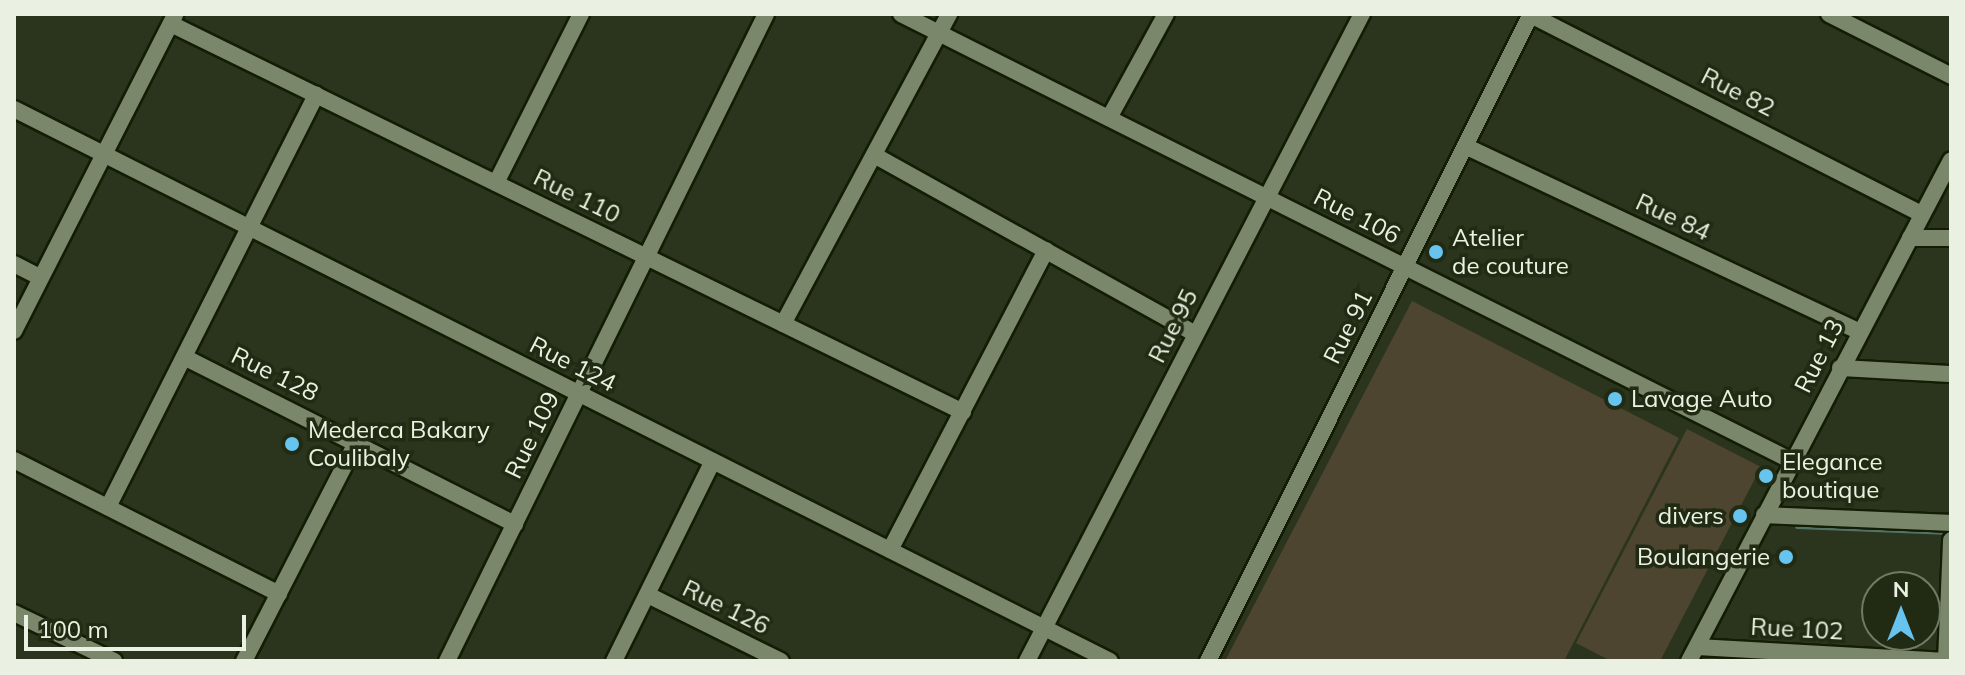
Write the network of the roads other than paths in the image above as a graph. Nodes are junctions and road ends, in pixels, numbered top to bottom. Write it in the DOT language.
graph roads {
  1 [pos="581,14"];
  2 [pos="766,14"];
  3 [pos="901,14"];
  4 [pos="949,14"];
  5 [pos="1166,14"];
  6 [pos="1362,14"];
  7 [pos="1531,14"];
  8 [pos="1829,14"];
  9 [pos="173,19"];
  10 [pos="939,33"];
  11 [pos="1951,76"];
  12 [pos="316,95"];
  13 [pos="14,109"];
  14 [pos="1109,118"];
  15 [pos="1465,146"];
  16 [pos="104,154"];
  17 [pos="874,155"];
  18 [pos="1951,160"];
  19 [pos="496,183"];
  20 [pos="1267,198"];
  21 [pos="1922,214"];
  22 [pos="249,227"];
  23 [pos="1910,238"];
  24 [pos="1951,238"];
  25 [pos="1046,250"];
  26 [pos="646,257"];
  27 [pos="14,264"];
  28 [pos="1405,267"];
  29 [pos="41,278"];
  30 [pos="783,324"];
  31 [pos="14,331"];
  32 [pos="1859,331"];
  33 [pos="1196,334"];
  34 [pos="184,357"];
  35 [pos="1840,368"];
  36 [pos="1951,374"];
  37 [pos="579,393"];
  38 [pos="963,412"];
  39 [pos="357,441"];
  40 [pos="14,460"];
  41 [pos="713,461"];
  42 [pos="1792,461"];
  43 [pos="108,507"];
  44 [pos="1764,515"];
  45 [pos="1951,523"];
  46 [pos="515,524"];
  47 [pos="1951,540"];
  48 [pos="890,550"];
  49 [pos="279,594"];
  50 [pos="650,596"];
  51 [pos="14,613"];
  52 [pos="1044,628"];
  53 [pos="1693,654"];
  54 [pos="114,661"];
  55 [pos="244,661"];
  56 [pos="447,661"];
  57 [pos="614,661"];
  58 [pos="781,661"];
  59 [pos="1027,661"];
  60 [pos="1110,661"];
  61 [pos="1208,661"];
  62 [pos="1945,661"];
  1 -- 19 [label="street"];
  2 -- 26 [label="street, Rue 109"];
  3 -- 10 [label="street, Rue 106"];
  4 -- 10 [label="street"];
  5 -- 14 [label="street"];
  6 -- 20 [label="street, Rue 95"];
  7 -- 15 [label="street, Rue 91"];
  7 -- 21 [label="street, Rue 82"];
  8 -- 11 [label="street"];
  9 -- 12 [label="street, Rue 110"];
  9 -- 16 [label="street"];
  10 -- 14 [label="street, Rue 106"];
  10 -- 17 [label="street"];
  12 -- 19 [label="street, Rue 110"];
  12 -- 22 [label="street"];
  13 -- 16 [label="street, Rue 124"];
  14 -- 20 [label="street, Rue 106"];
  15 -- 28 [label="street, Rue 91"];
  15 -- 32 [label="street, Rue 84"];
  16 -- 22 [label="street, Rue 124"];
  16 -- 29 [label="street"];
  17 -- 25 [label="street"];
  17 -- 30 [label="street"];
  18 -- 21 [label="street, Rue 13"];
  19 -- 26 [label="street, Rue 110"];
  20 -- 28 [label="street, Rue 106"];
  20 -- 33 [label="street, Rue 95"];
  21 -- 23 [label="street, Rue 13"];
  22 -- 34 [label="street"];
  22 -- 37 [label="street, Rue 124"];
  23 -- 24 [label="street"];
  23 -- 32 [label="street, Rue 13"];
  25 -- 33 [label="street"];
  25 -- 38 [label="street"];
  26 -- 30 [label="street, Rue 110"];
  26 -- 37 [label="street, Rue 109"];
  27 -- 29 [label="street"];
  28 -- 42 [label="street, Rue 106"];
  28 -- 61 [label="street, Rue 91"];
  29 -- 31 [label="street"];
  30 -- 38 [label="street, Rue 110"];
  32 -- 35 [label="street, Rue 13"];
  33 -- 52 [label="street, Rue 95"];
  34 -- 39 [label="street, Rue 128"];
  34 -- 43 [label="street"];
  35 -- 36 [label="street"];
  35 -- 42 [label="street, Rue 13"];
  37 -- 41 [label="street, Rue 124"];
  37 -- 46 [label="street, Rue 109"];
  38 -- 48 [label="street"];
  39 -- 46 [label="street, Rue 128"];
  39 -- 49 [label="street"];
  40 -- 43 [label="street"];
  41 -- 48 [label="street, Rue 124"];
  41 -- 50 [label="street"];
  42 -- 44 [label="street, Rue 13"];
  43 -- 49 [label="street"];
  44 -- 45 [label="street"];
  44 -- 53 [label="street, Rue 13"];
  46 -- 56 [label="street, Rue 109"];
  47 -- 62 [label="street"];
  48 -- 52 [label="street, Rue 124"];
  49 -- 55 [label="street"];
  50 -- 57 [label="street"];
  50 -- 58 [label="street, Rue 126"];
  51 -- 54 [label="street"];
  52 -- 59 [label="street, Rue 95"];
  52 -- 60 [label="street, Rue 124"];
  53 -- 62 [label="street, Rue 102"];
}
